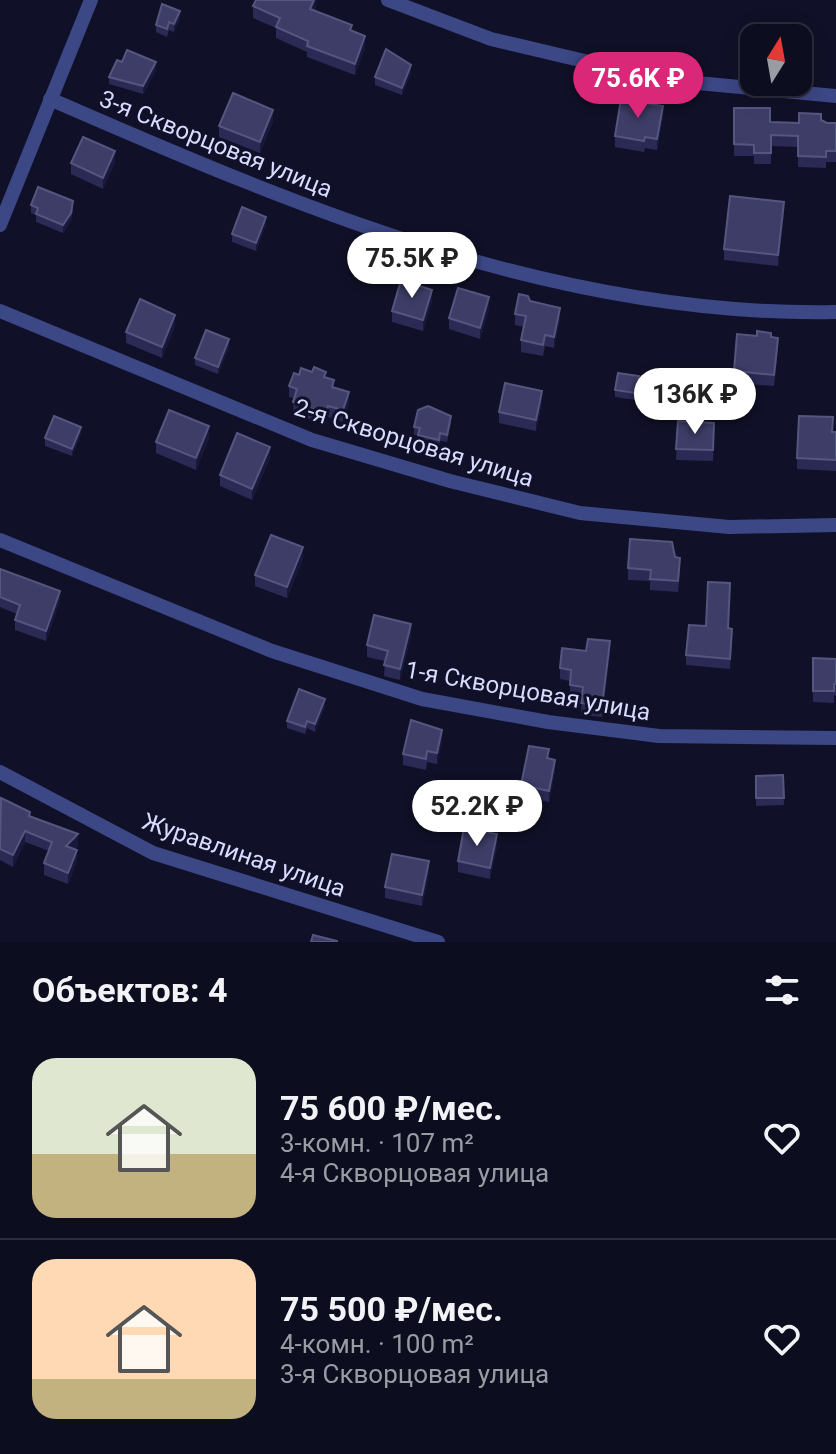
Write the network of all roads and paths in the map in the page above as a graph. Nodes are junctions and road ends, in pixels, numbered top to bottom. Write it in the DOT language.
graph roads {
  1 [pos="91,0"];
  2 [pos="388,0"];
  3 [pos="836,96"];
  4 [pos="50,99"];
  5 [pos="0,225"];
  6 [pos="0,311"];
  7 [pos="836,312"];
  8 [pos="836,525"];
  9 [pos="0,540"];
  10 [pos="836,738"];
  11 [pos="0,772"];
  12 [pos="438,942"];
  1 -- 4 [label="street"];
  2 -- 3 [label="street"];
  4 -- 5 [label="street"];
  4 -- 7 [label="street, 3-я Скворцовая улица"];
  6 -- 8 [label="street, 2-я Скворцовая улица"];
  9 -- 10 [label="street, 1-я Скворцовая улица"];
  11 -- 12 [label="street, Журавлиная улица"];
}
